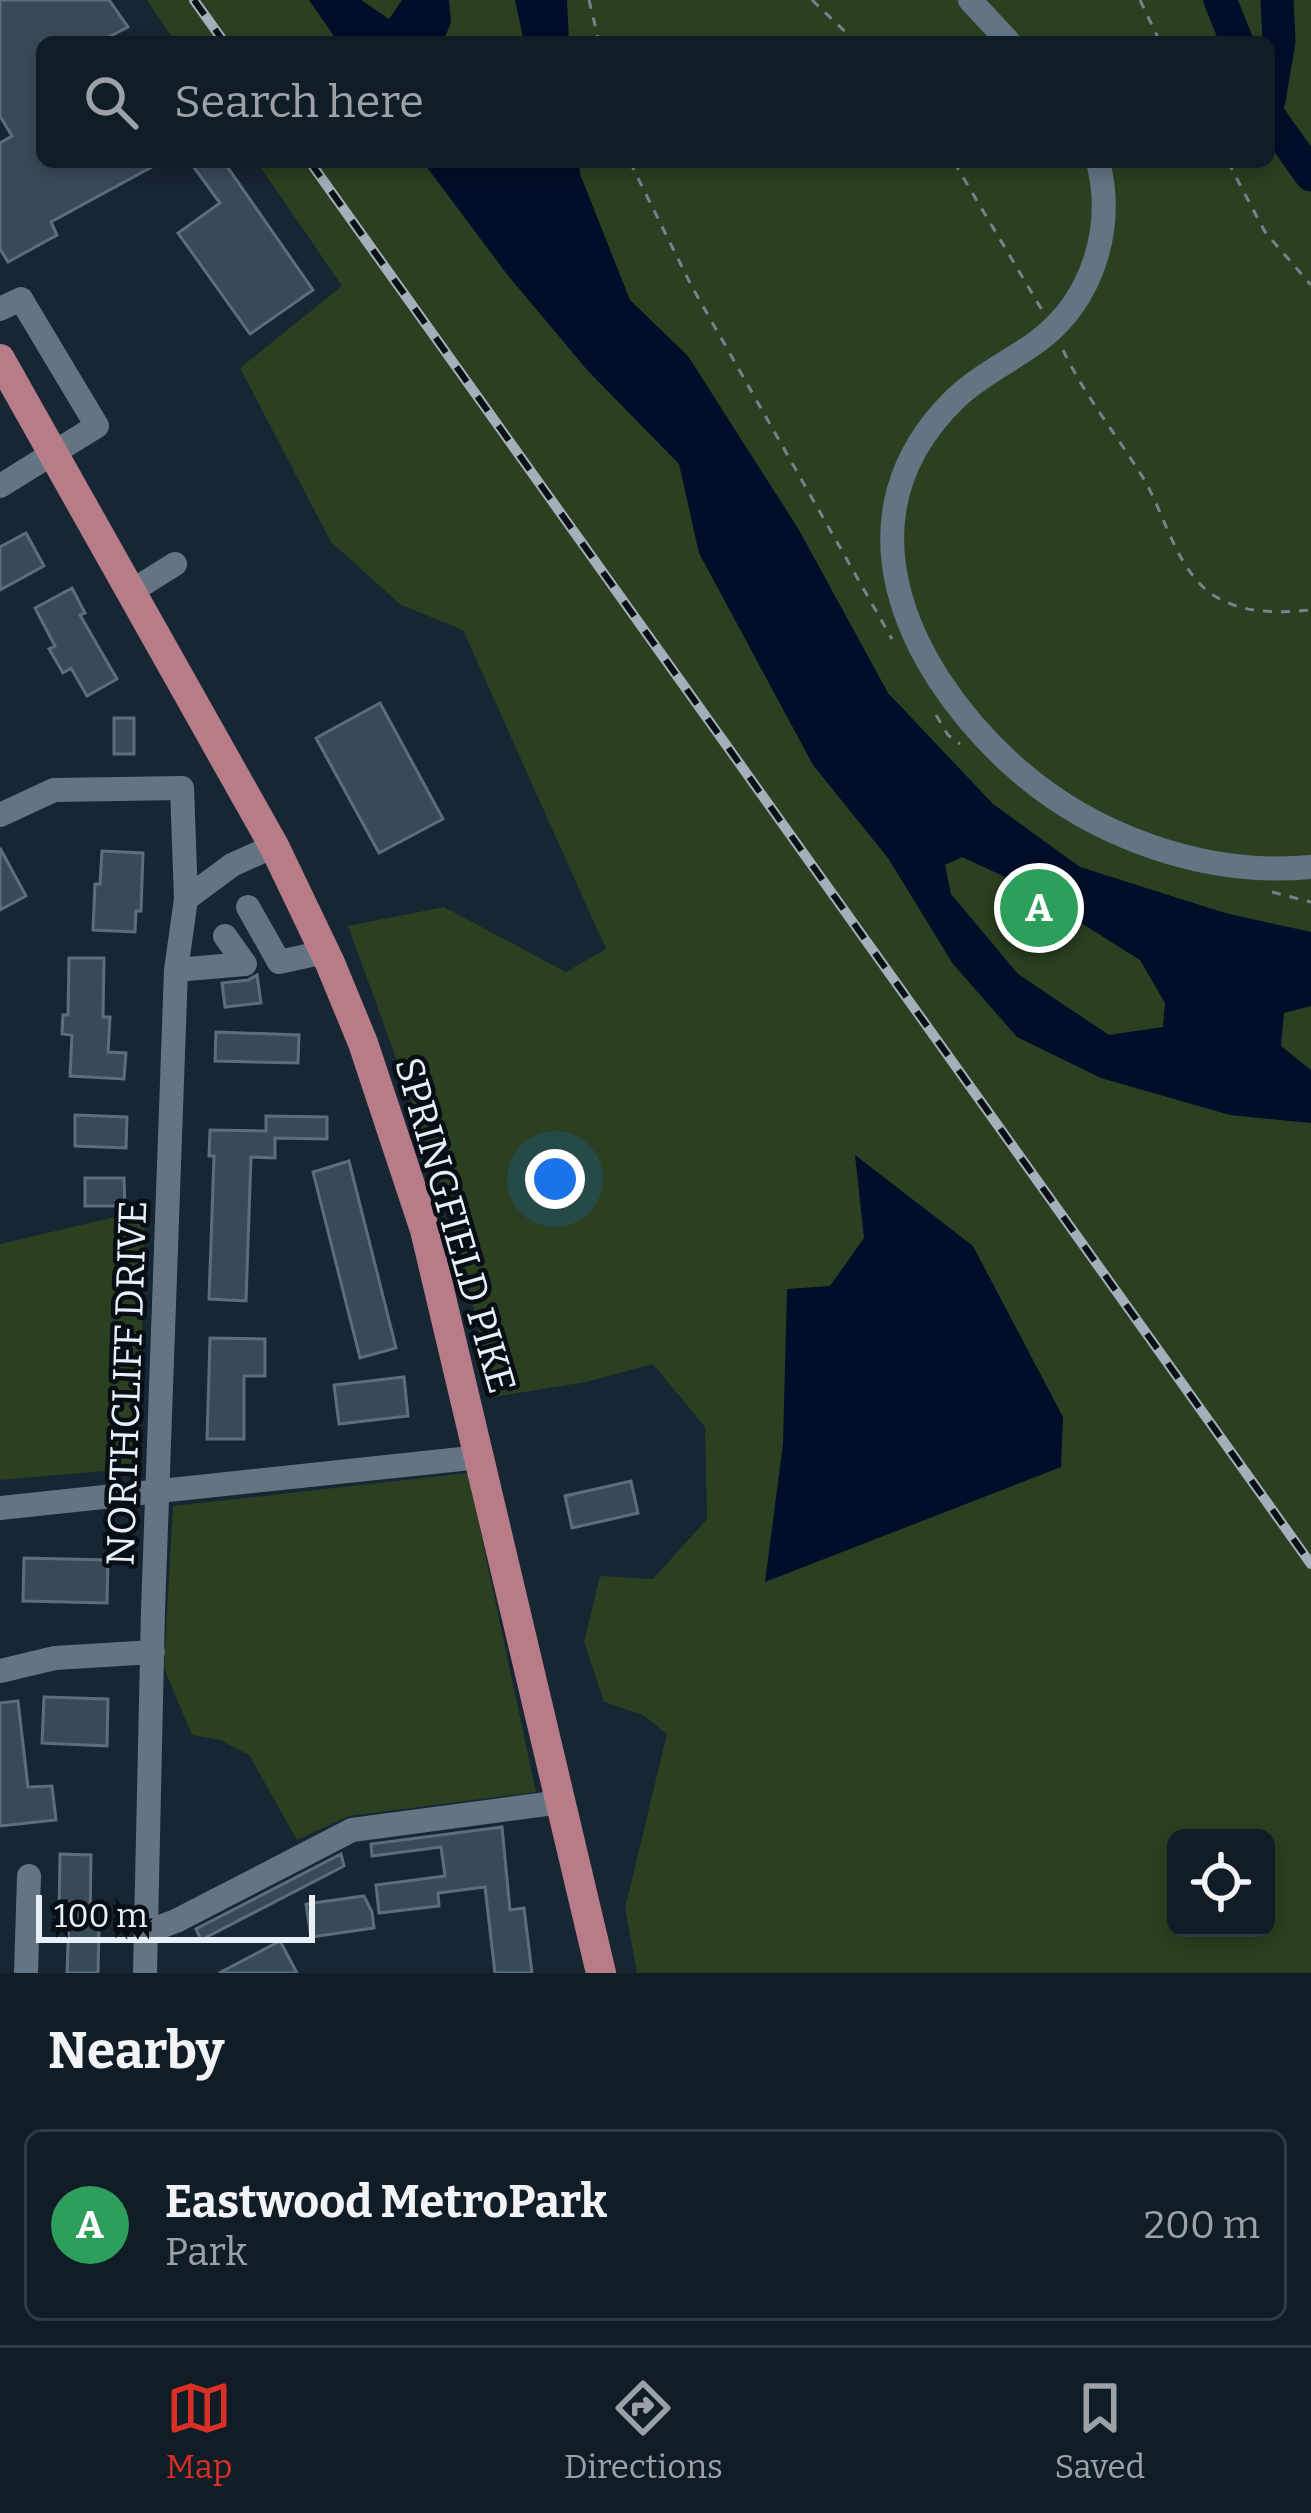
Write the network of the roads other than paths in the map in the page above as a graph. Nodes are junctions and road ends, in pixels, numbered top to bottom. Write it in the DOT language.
graph roads {
  1 [pos="970,0"];
  2 [pos="1003,36"];
  3 [pos="1099,168"];
  4 [pos="0,309"];
  5 [pos="0,359"];
  6 [pos="54,455"];
  7 [pos="0,486"];
  8 [pos="176,564"];
  9 [pos="131,591"];
  10 [pos="0,815"];
  11 [pos="274,846"];
  12 [pos="1311,867"];
  13 [pos="186,898"];
  14 [pos="248,907"];
  15 [pos="225,936"];
  16 [pos="325,952"];
  17 [pos="279,962"];
  18 [pos="245,964"];
  19 [pos="176,970"];
  20 [pos="480,1457"];
  21 [pos="158,1492"];
  22 [pos="0,1508"];
  23 [pos="153,1652"];
  24 [pos="0,1671"];
  25 [pos="561,1802"];
  26 [pos="29,1876"];
  27 [pos="146,1932"];
  28 [pos="26,1973"];
  29 [pos="145,1973"];
  30 [pos="601,1973"];
  1 -- 2 [label="street"];
  3 -- 12 [label="street"];
  4 -- 6 [label="street"];
  5 -- 6 [label="main road, SPRINGFIELD PIKE"];
  6 -- 7 [label="street"];
  6 -- 9 [label="main road, SPRINGFIELD PIKE"];
  8 -- 9 [label="street"];
  9 -- 11 [label="main road, SPRINGFIELD PIKE"];
  10 -- 13 [label="street, NORTHCLIFF DRIVE"];
  11 -- 13 [label="street"];
  11 -- 16 [label="main road, SPRINGFIELD PIKE"];
  13 -- 19 [label="street, NORTHCLIFF DRIVE"];
  14 -- 17 [label="street"];
  15 -- 18 [label="street"];
  16 -- 17 [label="street"];
  16 -- 20 [label="main road, SPRINGFIELD PIKE"];
  17 -- 18 [label="street"];
  18 -- 19 [label="street"];
  19 -- 21 [label="street, NORTHCLIFF DRIVE"];
  20 -- 21 [label="street"];
  20 -- 25 [label="main road, SPRINGFIELD PIKE"];
  21 -- 22 [label="street"];
  21 -- 23 [label="street, NORTHCLIFF DRIVE"];
  23 -- 24 [label="street"];
  23 -- 27 [label="street, NORTHCLIFF DRIVE"];
  25 -- 27 [label="street"];
  25 -- 30 [label="main road, SPRINGFIELD PIKE"];
  26 -- 28 [label="street"];
  27 -- 29 [label="street, NORTHCLIFF DRIVE"];
}
